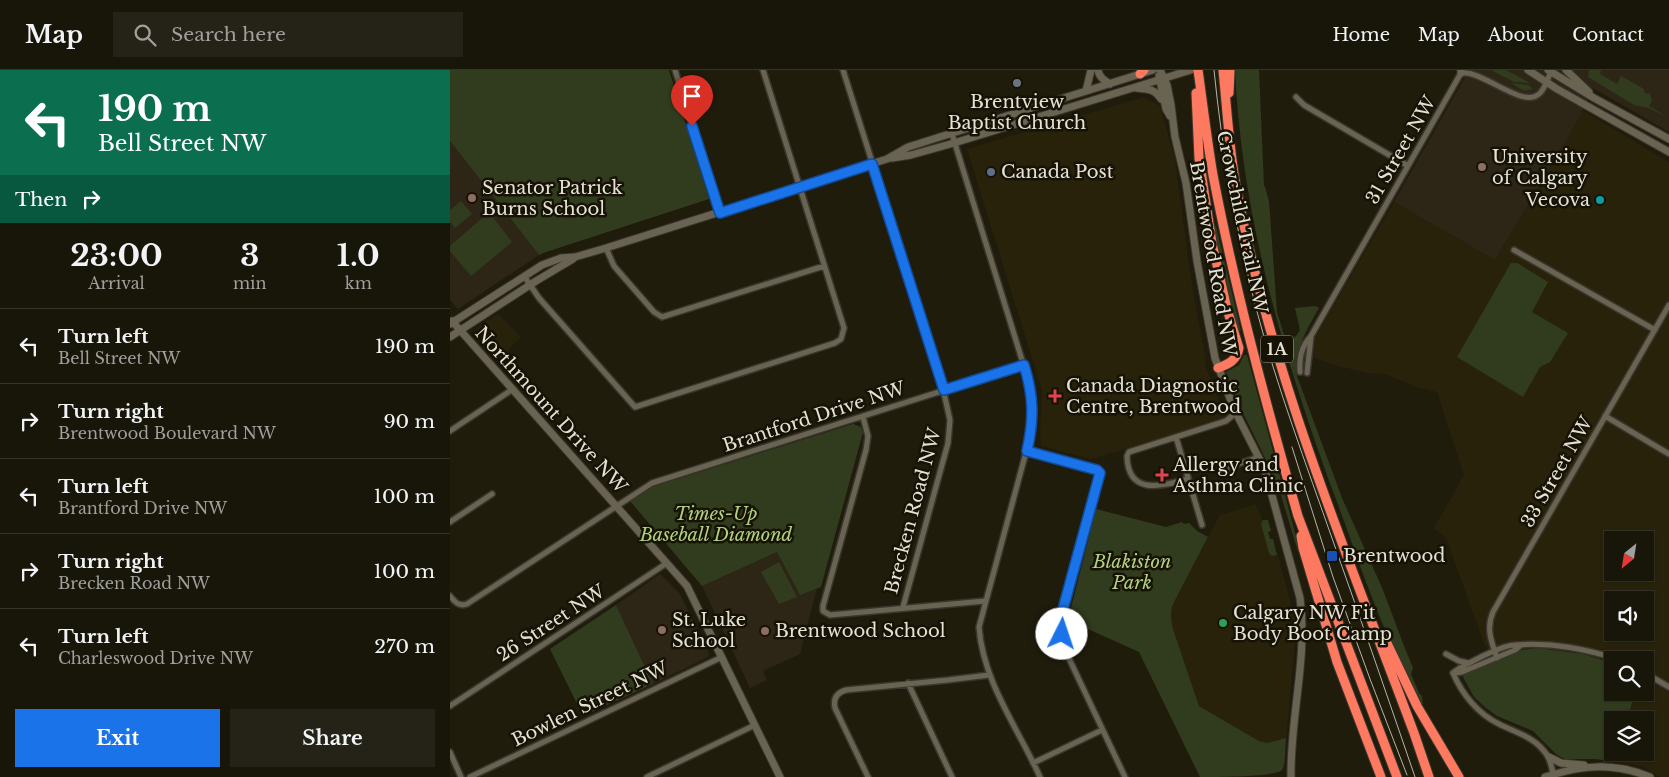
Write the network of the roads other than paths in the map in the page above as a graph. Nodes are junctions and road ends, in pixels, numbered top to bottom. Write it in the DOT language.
graph roads {
  1 [pos="675,70"];
  2 [pos="762,70"];
  3 [pos="845,70"];
  4 [pos="1091,70"];
  5 [pos="1098,70"];
  6 [pos="1153,70"];
  7 [pos="1160,70"];
  8 [pos="1191,70"];
  9 [pos="1197,70"];
  10 [pos="1222,70"];
  11 [pos="1230,70"];
  12 [pos="1528,70"];
  13 [pos="1566,70"];
  14 [pos="1461,71"];
  15 [pos="1550,71"];
  16 [pos="1142,72"];
  17 [pos="1162,78"];
  18 [pos="1547,82"];
  19 [pos="1110,84"];
  20 [pos="1131,88"];
  21 [pos="1086,91"];
  22 [pos="1296,98"];
  23 [pos="1594,98"];
  24 [pos="1165,104"];
  25 [pos="1227,108"];
  26 [pos="1173,121"];
  27 [pos="952,134"];
  28 [pos="1669,139"];
  29 [pos="954,143"];
  30 [pos="1669,152"];
  31 [pos="887,159"];
  32 [pos="872,164"];
  33 [pos="1408,166"];
  34 [pos="800,187"];
  35 [pos="720,213"];
  36 [pos="606,248"];
  37 [pos="1514,250"];
  38 [pos="575,257"];
  39 [pos="824,266"];
  40 [pos="524,276"];
  41 [pos="529,285"];
  42 [pos="1669,305"];
  43 [pos="451,322"];
  44 [pos="460,330"];
  45 [pos="1655,330"];
  46 [pos="1311,336"];
  47 [pos="450,337"];
  48 [pos="1024,365"];
  49 [pos="1218,368"];
  50 [pos="1300,372"];
  51 [pos="1307,374"];
  52 [pos="513,389"];
  53 [pos="944,390"];
  54 [pos="1234,409"];
  55 [pos="1605,416"];
  56 [pos="863,417"];
  57 [pos="450,431"];
  58 [pos="1176,437"];
  59 [pos="1027,451"];
  60 [pos="1669,454"];
  61 [pos="1259,457"];
  62 [pos="1221,472"];
  63 [pos="1188,479"];
  64 [pos="492,494"];
  65 [pos="616,505"];
  66 [pos="1298,516"];
  67 [pos="450,522"];
  68 [pos="1202,525"];
  69 [pos="667,563"];
  70 [pos="450,596"];
  71 [pos="985,601"];
  72 [pos="902,607"];
  73 [pos="1373,623"];
  74 [pos="1521,645"];
  75 [pos="1494,651"];
  76 [pos="1446,654"];
  77 [pos="1604,655"];
  78 [pos="722,656"];
  79 [pos="1497,658"];
  80 [pos="1468,664"];
  81 [pos="1453,674"];
  82 [pos="988,675"];
  83 [pos="1654,678"];
  84 [pos="908,683"];
  85 [pos="1669,687"];
  86 [pos="450,706"];
  87 [pos="755,725"];
  88 [pos="1102,730"];
  89 [pos="450,752"];
  90 [pos="1549,757"];
  91 [pos="1034,763"];
  92 [pos="1592,766"];
  93 [pos="1553,776"];
  94 [pos="461,777"];
  95 [pos="470,777"];
  96 [pos="647,777"];
  97 [pos="780,777"];
  98 [pos="868,777"];
  99 [pos="952,777"];
  100 [pos="1040,777"];
  101 [pos="1126,777"];
  102 [pos="1291,777"];
  103 [pos="1381,777"];
  104 [pos="1397,777"];
  105 [pos="1429,777"];
  106 [pos="1459,777"];
  107 [pos="1545,777"];
  108 [pos="1650,777"];
  1 -- 35 [label="street"];
  2 -- 34 [label="street"];
  3 -- 32 [label="street, Brecken Road NW"];
  4 -- 21 [label="street"];
  5 -- 19 [label="street"];
  6 -- 16 [label="street"];
  7 -- 17 [label="street, Brentwood Road NW"];
  8 -- 17 [label="street"];
  9 -- 49 [label="highway"];
  9 -- 66 [label="highway, Crowchild Trail NW / 1A"];
  10 -- 25 [label="highway, Crowchild Trail NW / 1A"];
  11 -- 25 [label="highway"];
  12 -- 18 [label="street"];
  13 -- 23 [label="street"];
  14 -- 18 [label="street, 31 Street NW"];
  14 -- 33 [label="street, 31 Street NW"];
  15 -- 18 [label="street, 31 Street NW"];
  15 -- 23 [label="street"];
  16 -- 19 [label="street"];
  17 -- 20 [label="street"];
  17 -- 24 [label="street, Brentwood Road NW"];
  17 -- 26 [label="street, Brentwood Road NW"];
  18 -- 30 [label="street"];
  19 -- 21 [label="street"];
  20 -- 24 [label="street"];
  20 -- 29 [label="street"];
  21 -- 27 [label="street"];
  22 -- 33 [label="street"];
  23 -- 28 [label="street"];
  24 -- 26 [label="street, Brentwood Road NW"];
  25 -- 73 [label="highway, Crowchild Trail NW / 1A"];
  26 -- 49 [label="street, Brentwood Road NW"];
  27 -- 29 [label="street"];
  27 -- 31 [label="street"];
  29 -- 31 [label="street"];
  29 -- 48 [label="street"];
  31 -- 32 [label="street"];
  32 -- 34 [label="street"];
  32 -- 53 [label="street, Brecken Road NW"];
  33 -- 46 [label="street, 31 Street NW"];
  34 -- 35 [label="street"];
  34 -- 39 [label="street"];
  35 -- 36 [label="street"];
  36 -- 38 [label="street"];
  36 -- 39 [label="street"];
  37 -- 45 [label="street"];
  38 -- 40 [label="street"];
  38 -- 41 [label="street"];
  39 -- 41 [label="street"];
  40 -- 41 [label="street"];
  40 -- 43 [label="street"];
  41 -- 44 [label="street"];
  42 -- 45 [label="street, 33 Street NW"];
  43 -- 44 [label="street, Northmount Drive NW"];
  44 -- 47 [label="street"];
  44 -- 52 [label="street, Northmount Drive NW"];
  45 -- 55 [label="street, 33 Street NW"];
  46 -- 50 [label="street, 31 Street NW"];
  46 -- 51 [label="street, 31 Street NW"];
  48 -- 53 [label="street, Brantford Drive NW"];
  48 -- 59 [label="street"];
  49 -- 54 [label="street, Brentwood Road NW"];
  52 -- 57 [label="street"];
  52 -- 65 [label="street, Northmount Drive NW"];
  53 -- 56 [label="street, Brantford Drive NW"];
  53 -- 72 [label="street, Brecken Road NW"];
  54 -- 58 [label="street"];
  54 -- 61 [label="street, Brentwood Road NW"];
  55 -- 60 [label="street"];
  55 -- 75 [label="street, 33 Street NW"];
  56 -- 65 [label="street, Brantford Drive NW"];
  56 -- 72 [label="street"];
  58 -- 63 [label="street"];
  58 -- 63 [label="street"];
  59 -- 71 [label="street"];
  59 -- 88 [label="street"];
  61 -- 62 [label="street"];
  61 -- 102 [label="street, Brentwood Road NW"];
  63 -- 68 [label="street"];
  64 -- 67 [label="street"];
  65 -- 69 [label="street, Northmount Drive NW"];
  65 -- 70 [label="street, Brantford Drive NW"];
  66 -- 103 [label="highway"];
  66 -- 104 [label="highway, Crowchild Trail NW / 1A"];
  69 -- 78 [label="street, Northmount Drive NW"];
  69 -- 86 [label="street, 26 Street NW"];
  71 -- 72 [label="street"];
  71 -- 82 [label="street"];
  73 -- 105 [label="highway, Crowchild Trail NW / 1A"];
  73 -- 106 [label="highway"];
  74 -- 75 [label="street"];
  74 -- 77 [label="street"];
  74 -- 79 [label="street"];
  75 -- 79 [label="street, 33 Street NW"];
  75 -- 80 [label="street"];
  76 -- 80 [label="street"];
  78 -- 87 [label="street, Northmount Drive NW"];
  78 -- 95 [label="street, Bowlen Street NW"];
  79 -- 81 [label="street"];
  80 -- 81 [label="street"];
  81 -- 90 [label="street"];
  82 -- 84 [label="street"];
  82 -- 91 [label="street"];
  83 -- 85 [label="street"];
  84 -- 98 [label="street"];
  84 -- 99 [label="street"];
  87 -- 96 [label="street"];
  87 -- 97 [label="street, Northmount Drive NW"];
  88 -- 91 [label="street"];
  88 -- 101 [label="street"];
  89 -- 94 [label="street"];
  90 -- 92 [label="street"];
  90 -- 93 [label="street"];
  91 -- 100 [label="street"];
  92 -- 93 [label="street"];
  92 -- 108 [label="street"];
  93 -- 107 [label="street"];
}
